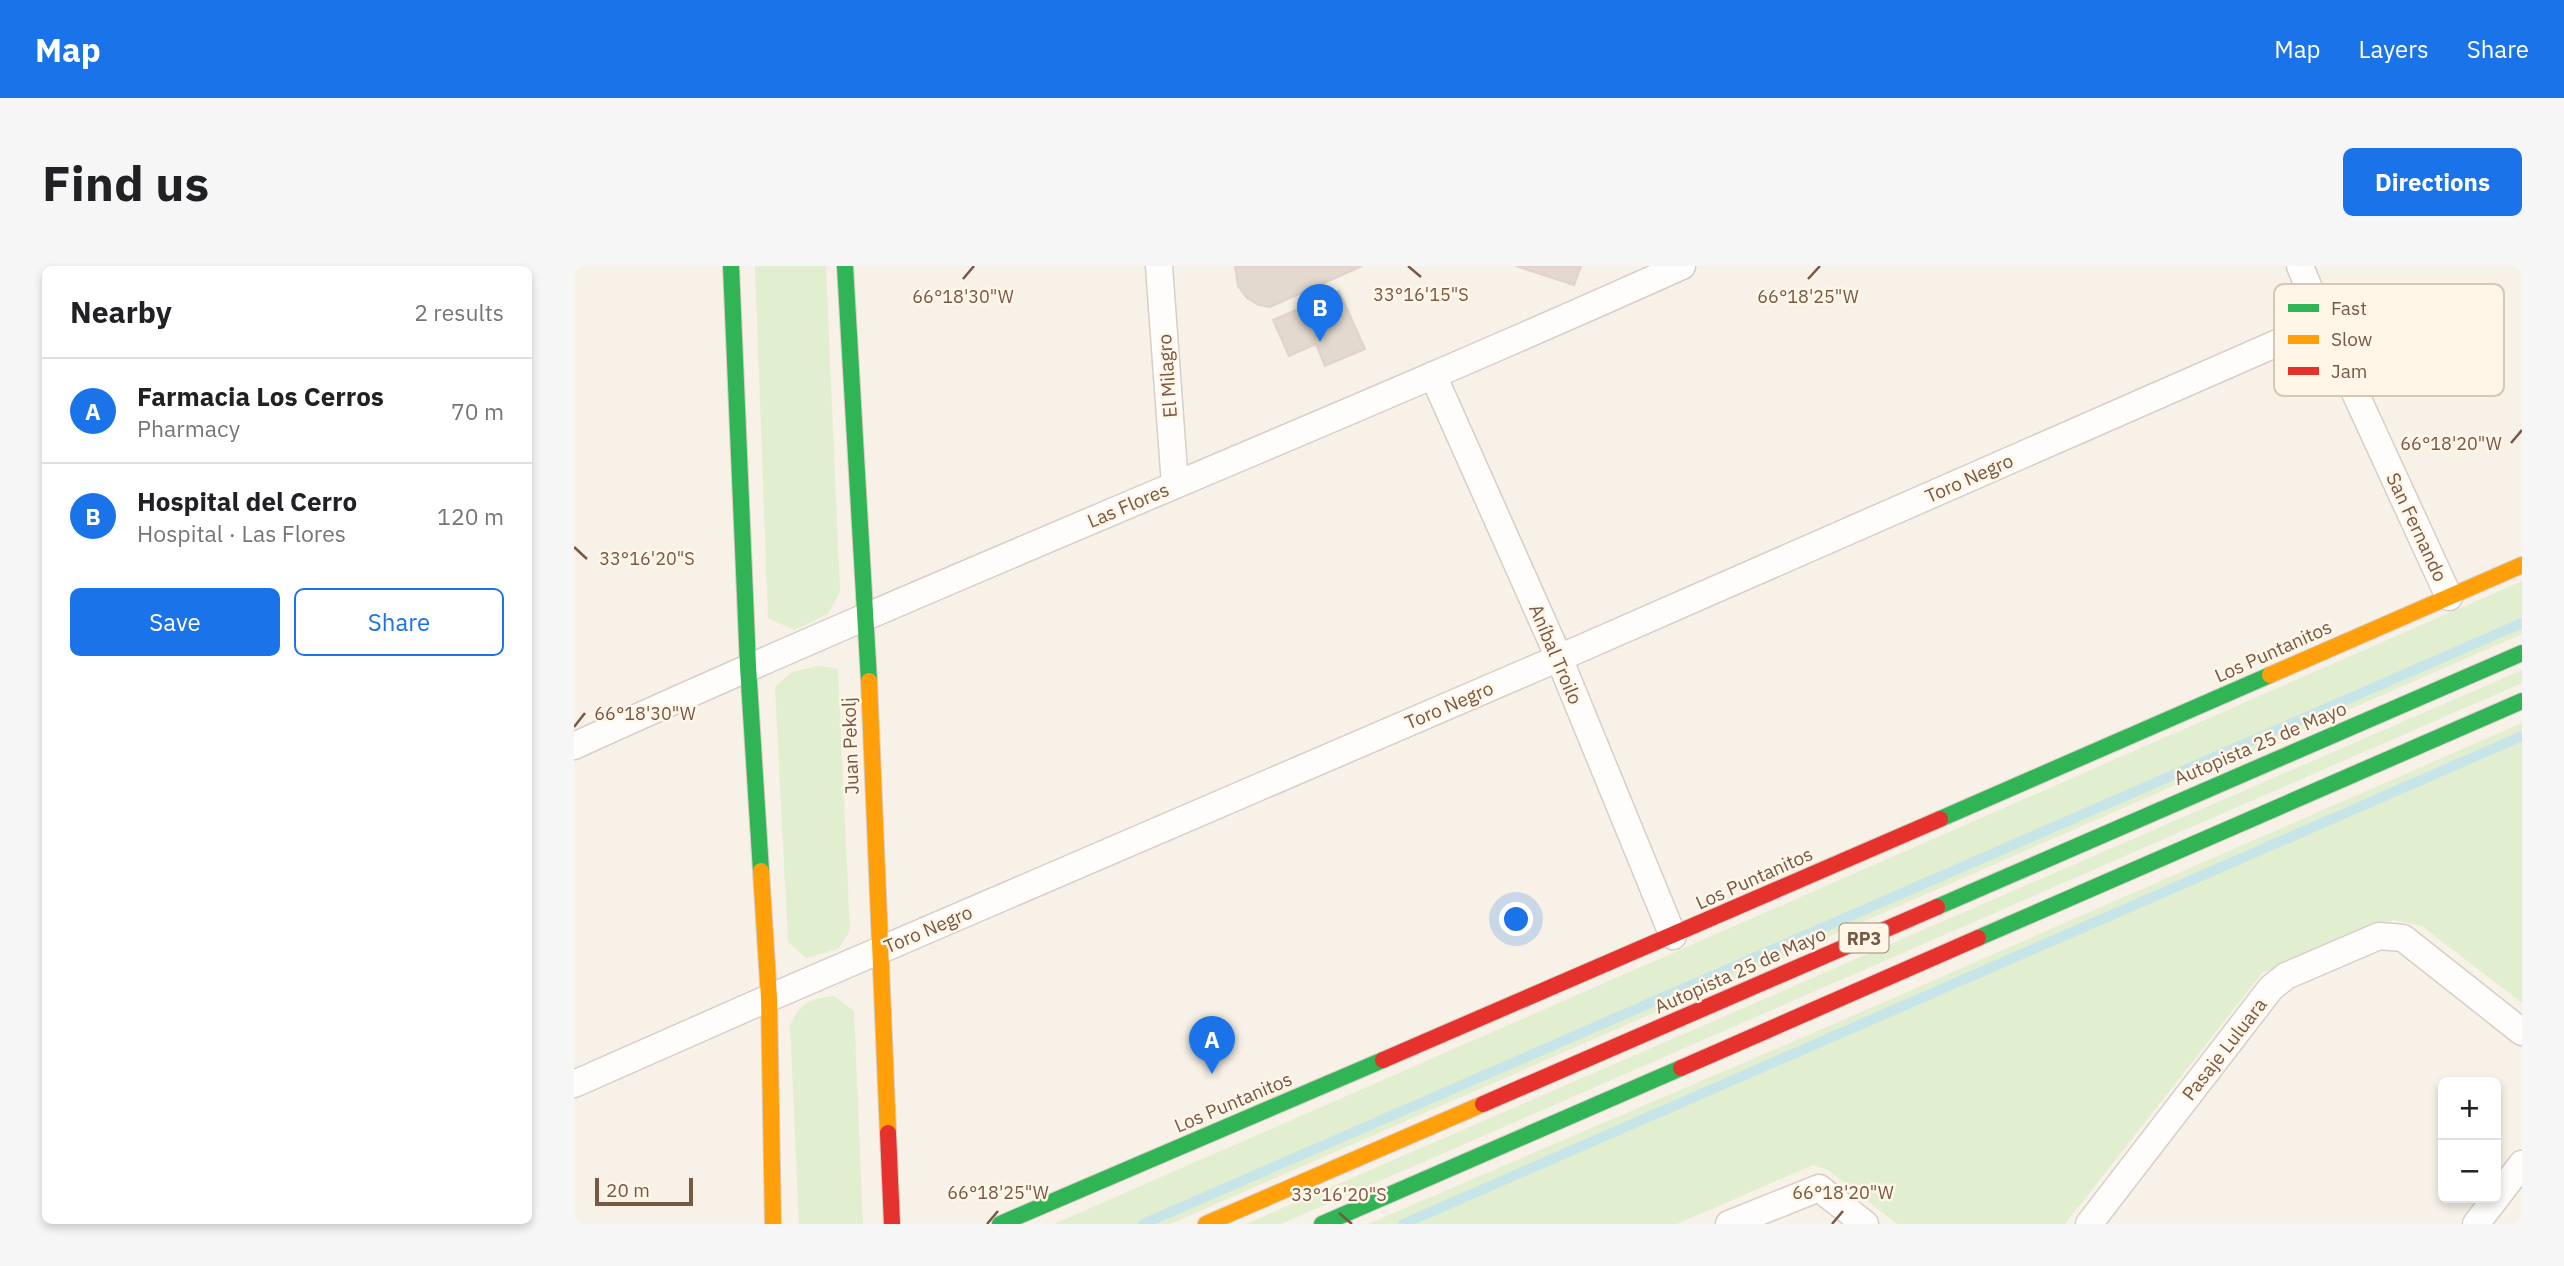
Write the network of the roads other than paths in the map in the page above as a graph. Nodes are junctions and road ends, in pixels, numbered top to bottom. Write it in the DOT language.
graph roads {
  1 [pos="731,266"];
  2 [pos="845,266"];
  3 [pos="1159,266"];
  4 [pos="1682,266"];
  5 [pos="2300,266"];
  6 [pos="1651,272"];
  7 [pos="2307,284"];
  8 [pos="2274,344"];
  9 [pos="1433,374"];
  10 [pos="2357,396"];
  11 [pos="1175,485"];
  12 [pos="2522,565"];
  13 [pos="2449,597"];
  14 [pos="866,615"];
  15 [pos="2522,653"];
  16 [pos="1559,658"];
  17 [pos="748,666"];
  18 [pos="2522,701"];
  19 [pos="574,746"];
  20 [pos="1673,936"];
  21 [pos="879,951"];
  22 [pos="769,998"];
  23 [pos="2522,1032"];
  24 [pos="574,1084"];
  25 [pos="2522,1164"];
  26 [pos="773,1224"];
  27 [pos="892,1224"];
  28 [pos="1000,1224"];
  29 [pos="1206,1224"];
  30 [pos="1322,1224"];
  31 [pos="1729,1224"];
  32 [pos="1865,1224"];
  33 [pos="2089,1224"];
  34 [pos="2476,1224"];
  1 -- 17 [label="street"];
  2 -- 14 [label="street, Juan Pekolj"];
  3 -- 11 [label="street, El Milagro"];
  4 -- 6 [label="street, Las Flores"];
  5 -- 7 [label="street, San Fernando"];
  6 -- 9 [label="street, Las Flores"];
  8 -- 16 [label="street, Toro Negro"];
  9 -- 11 [label="street, Las Flores"];
  9 -- 16 [label="street, Aníbal Troilo"];
  10 -- 13 [label="street, San Fernando"];
  11 -- 14 [label="street, Las Flores"];
  12 -- 13 [label="street, Los Puntanitos"];
  13 -- 20 [label="street, Los Puntanitos"];
  14 -- 17 [label="street, Las Flores"];
  14 -- 21 [label="street, Juan Pekolj"];
  15 -- 29 [label="street, Autopista 25 de Mayo / RP3"];
  16 -- 20 [label="street, Aníbal Troilo"];
  16 -- 21 [label="street, Toro Negro"];
  17 -- 19 [label="street, Las Flores"];
  17 -- 22 [label="street"];
  18 -- 30 [label="street, RP3"];
  20 -- 28 [label="street, Los Puntanitos"];
  21 -- 22 [label="street, Toro Negro"];
  21 -- 27 [label="street, Juan Pekolj"];
  22 -- 24 [label="street, Toro Negro"];
  22 -- 26 [label="street"];
  23 -- 33 [label="street, Pasaje Luluara"];
  25 -- 34 [label="street"];
  31 -- 32 [label="street"];
}
